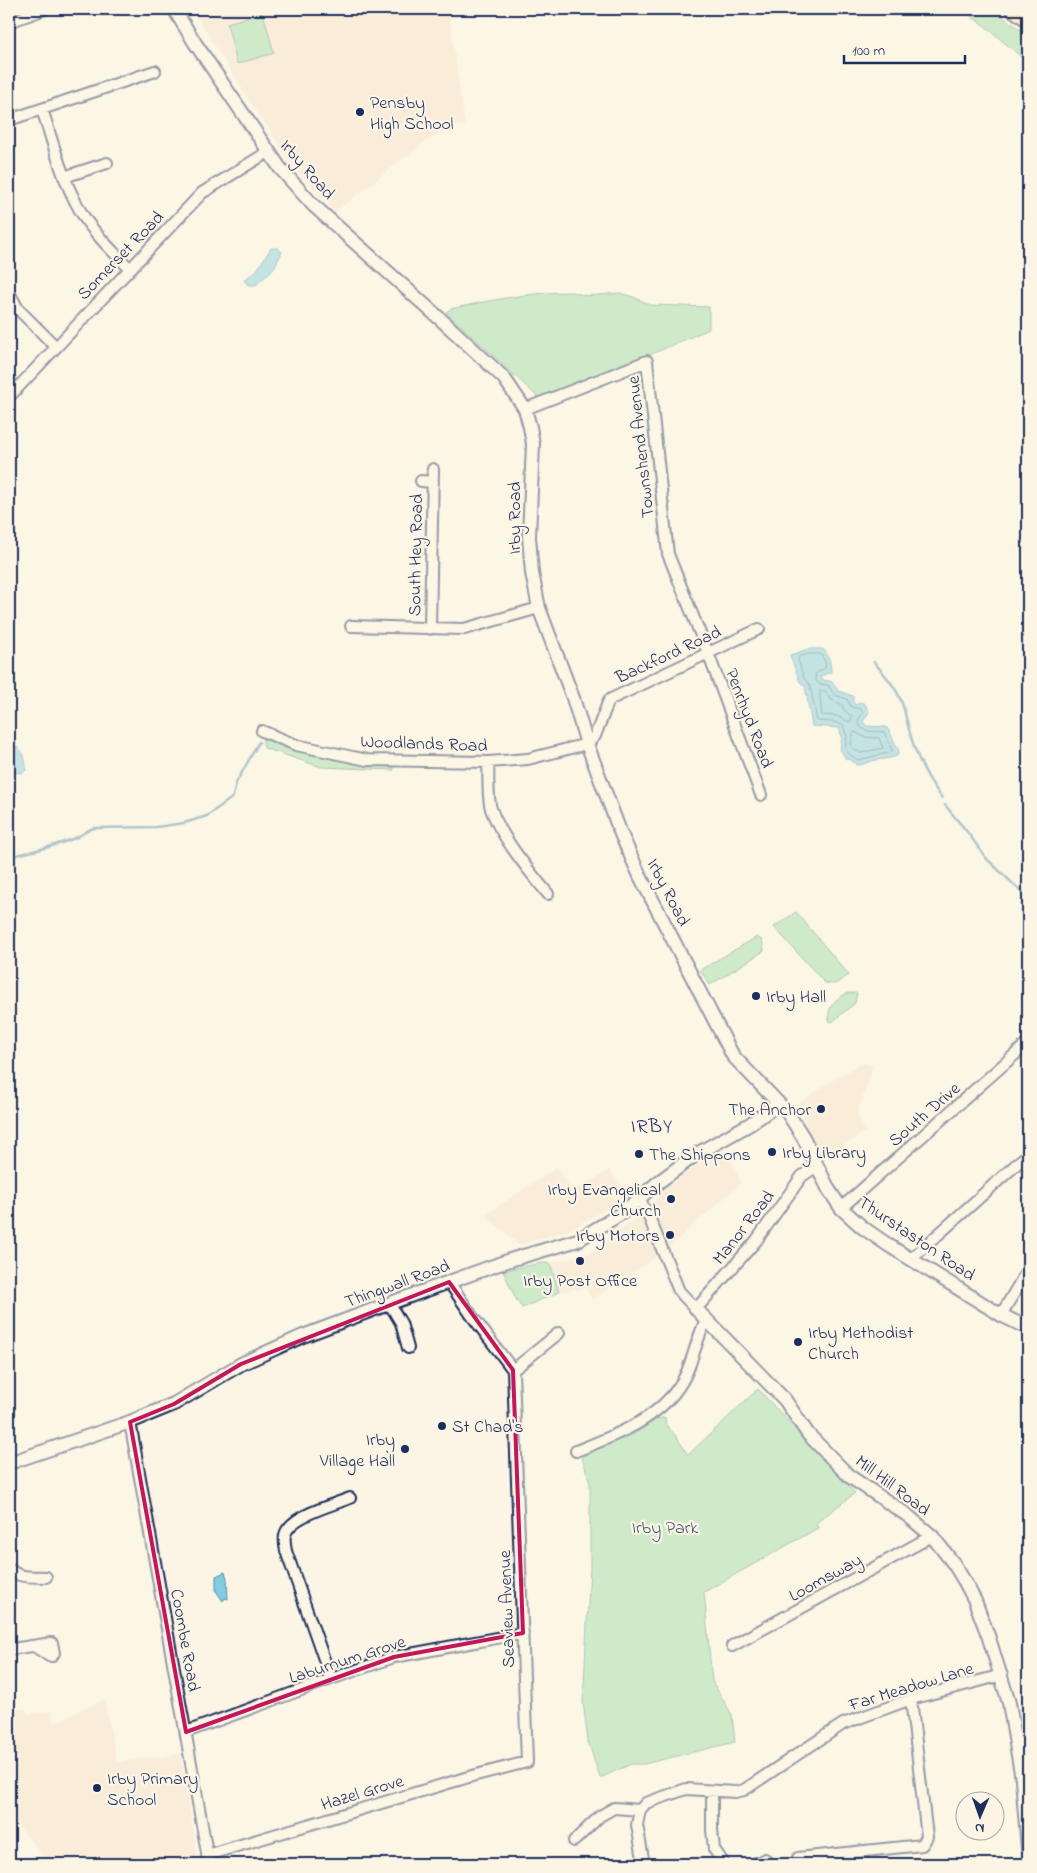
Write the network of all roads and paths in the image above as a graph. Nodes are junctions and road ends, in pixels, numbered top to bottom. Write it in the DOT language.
graph roads {
  1 [pos="45,9"];
  2 [pos="174,9"];
  3 [pos="1014,9"];
  4 [pos="1028,19"];
  5 [pos="9,22"];
  6 [pos="155,71"];
  7 [pos="42,109"];
  8 [pos="9,120"];
  9 [pos="268,152"];
  10 [pos="107,163"];
  11 [pos="64,177"];
  12 [pos="130,269"];
  13 [pos="9,292"];
  14 [pos="55,346"];
  15 [pos="9,397"];
  16 [pos="524,410"];
  17 [pos="433,469"];
  18 [pos="421,481"];
  19 [pos="433,482"];
  20 [pos="540,608"];
  21 [pos="351,626"];
  22 [pos="430,628"];
  23 [pos="760,629"];
  24 [pos="708,652"];
  25 [pos="262,732"];
  26 [pos="587,744"];
  27 [pos="488,762"];
  28 [pos="761,795"];
  29 [pos="548,894"];
  30 [pos="1028,1043"];
  31 [pos="778,1104"];
  32 [pos="1028,1154"];
  33 [pos="817,1166"];
  34 [pos="638,1198"];
  35 [pos="842,1208"];
  36 [pos="912,1258"];
  37 [pos="1028,1269"];
  38 [pos="449,1282"];
  39 [pos="389,1303"];
  40 [pos="696,1309"];
  41 [pos="1001,1314"];
  42 [pos="706,1320"];
  43 [pos="1028,1328"];
  44 [pos="559,1333"];
  45 [pos="408,1348"];
  46 [pos="513,1370"];
  47 [pos="130,1422"];
  48 [pos="576,1452"];
  49 [pos="9,1463"];
  50 [pos="350,1498"];
  51 [pos="932,1536"];
  52 [pos="9,1568"];
  53 [pos="46,1577"];
  54 [pos="523,1633"];
  55 [pos="34,1646"];
  56 [pos="732,1646"];
  57 [pos="9,1650"];
  58 [pos="1002,1676"];
  59 [pos="330,1679"];
  60 [pos="911,1699"];
  61 [pos="186,1732"];
  62 [pos="527,1762"];
  63 [pos="712,1792"];
  64 [pos="640,1810"];
  65 [pos="574,1841"];
  66 [pos="1028,1849"];
  67 [pos="798,1858"];
  68 [pos="766,1859"];
  69 [pos="208,1860"];
  70 [pos="644,1864"];
  71 [pos="724,1864"];
  72 [pos="754,1864"];
  1 -- 5 [label="street"];
  2 -- 9 [label="street, Irby Road"];
  3 -- 4 [label="main road"];
  6 -- 7 [label="street"];
  7 -- 8 [label="street"];
  7 -- 11 [label="street"];
  9 -- 12 [label="street, Somerset Road"];
  9 -- 16 [label="street, Irby Road"];
  10 -- 11 [label="street"];
  11 -- 12 [label="street"];
  12 -- 14 [label="street, Somerset Road"];
  13 -- 14 [label="street"];
  14 -- 15 [label="street, Somerset Road"];
  16 -- 20 [label="street, Irby Road"];
  16 -- 24 [label="street, Townshend Avenue"];
  17 -- 19 [label="street, South Hey Road"];
  18 -- 19 [label="street, South Hey Road"];
  19 -- 22 [label="street, South Hey Road"];
  20 -- 22 [label="street"];
  20 -- 26 [label="street, Irby Road"];
  21 -- 22 [label="street"];
  23 -- 24 [label="street, Backford Road"];
  24 -- 26 [label="street, Backford Road"];
  24 -- 28 [label="street, Penrhyd Road"];
  25 -- 27 [label="street, Woodlands Road"];
  26 -- 27 [label="street, Woodlands Road"];
  26 -- 31 [label="street, Irby Road"];
  27 -- 29 [label="street"];
  30 -- 35 [label="street, South Drive"];
  31 -- 33 [label="street, Thurstaston Road"];
  31 -- 34 [label="street, Thingwall Road"];
  32 -- 36 [label="street"];
  33 -- 35 [label="street, Thurstaston Road"];
  33 -- 40 [label="street, Manor Road"];
  34 -- 38 [label="street, Thingwall Road"];
  34 -- 40 [label="street, Mill Hill Road"];
  35 -- 36 [label="street, Thurstaston Road"];
  36 -- 41 [label="street, Thurstaston Road"];
  37 -- 41 [label="street"];
  38 -- 39 [label="street, Thingwall Road"];
  38 -- 46 [label="street"];
  39 -- 45 [label="street"];
  39 -- 47 [label="street, Thingwall Road"];
  40 -- 42 [label="street, Mill Hill Road"];
  41 -- 43 [label="street, Thurstaston Road"];
  42 -- 48 [label="street"];
  42 -- 51 [label="street, Mill Hill Road"];
  44 -- 46 [label="street"];
  46 -- 54 [label="street, Seaview Avenue"];
  47 -- 49 [label="street, Thingwall Road"];
  47 -- 61 [label="street, Coombe Road"];
  50 -- 59 [label="street"];
  51 -- 56 [label="street, Loomsway"];
  51 -- 58 [label="street, Mill Hill Road"];
  52 -- 53 [label="street"];
  54 -- 59 [label="street, Laburnum Grove"];
  54 -- 62 [label="street, Seaview Avenue"];
  55 -- 57 [label="street"];
  58 -- 60 [label="street, Far Meadow Lane"];
  58 -- 66 [label="street, Mill Hill Road"];
  59 -- 61 [label="street, Laburnum Grove"];
  60 -- 63 [label="street, Far Meadow Lane"];
  60 -- 67 [label="street"];
  61 -- 69 [label="street, Coombe Road"];
  62 -- 69 [label="street, Hazel Grove"];
  63 -- 64 [label="street, Far Meadow Lane"];
  63 -- 71 [label="street"];
  64 -- 65 [label="street"];
  64 -- 70 [label="street"];
  68 -- 72 [label="street"];
}
